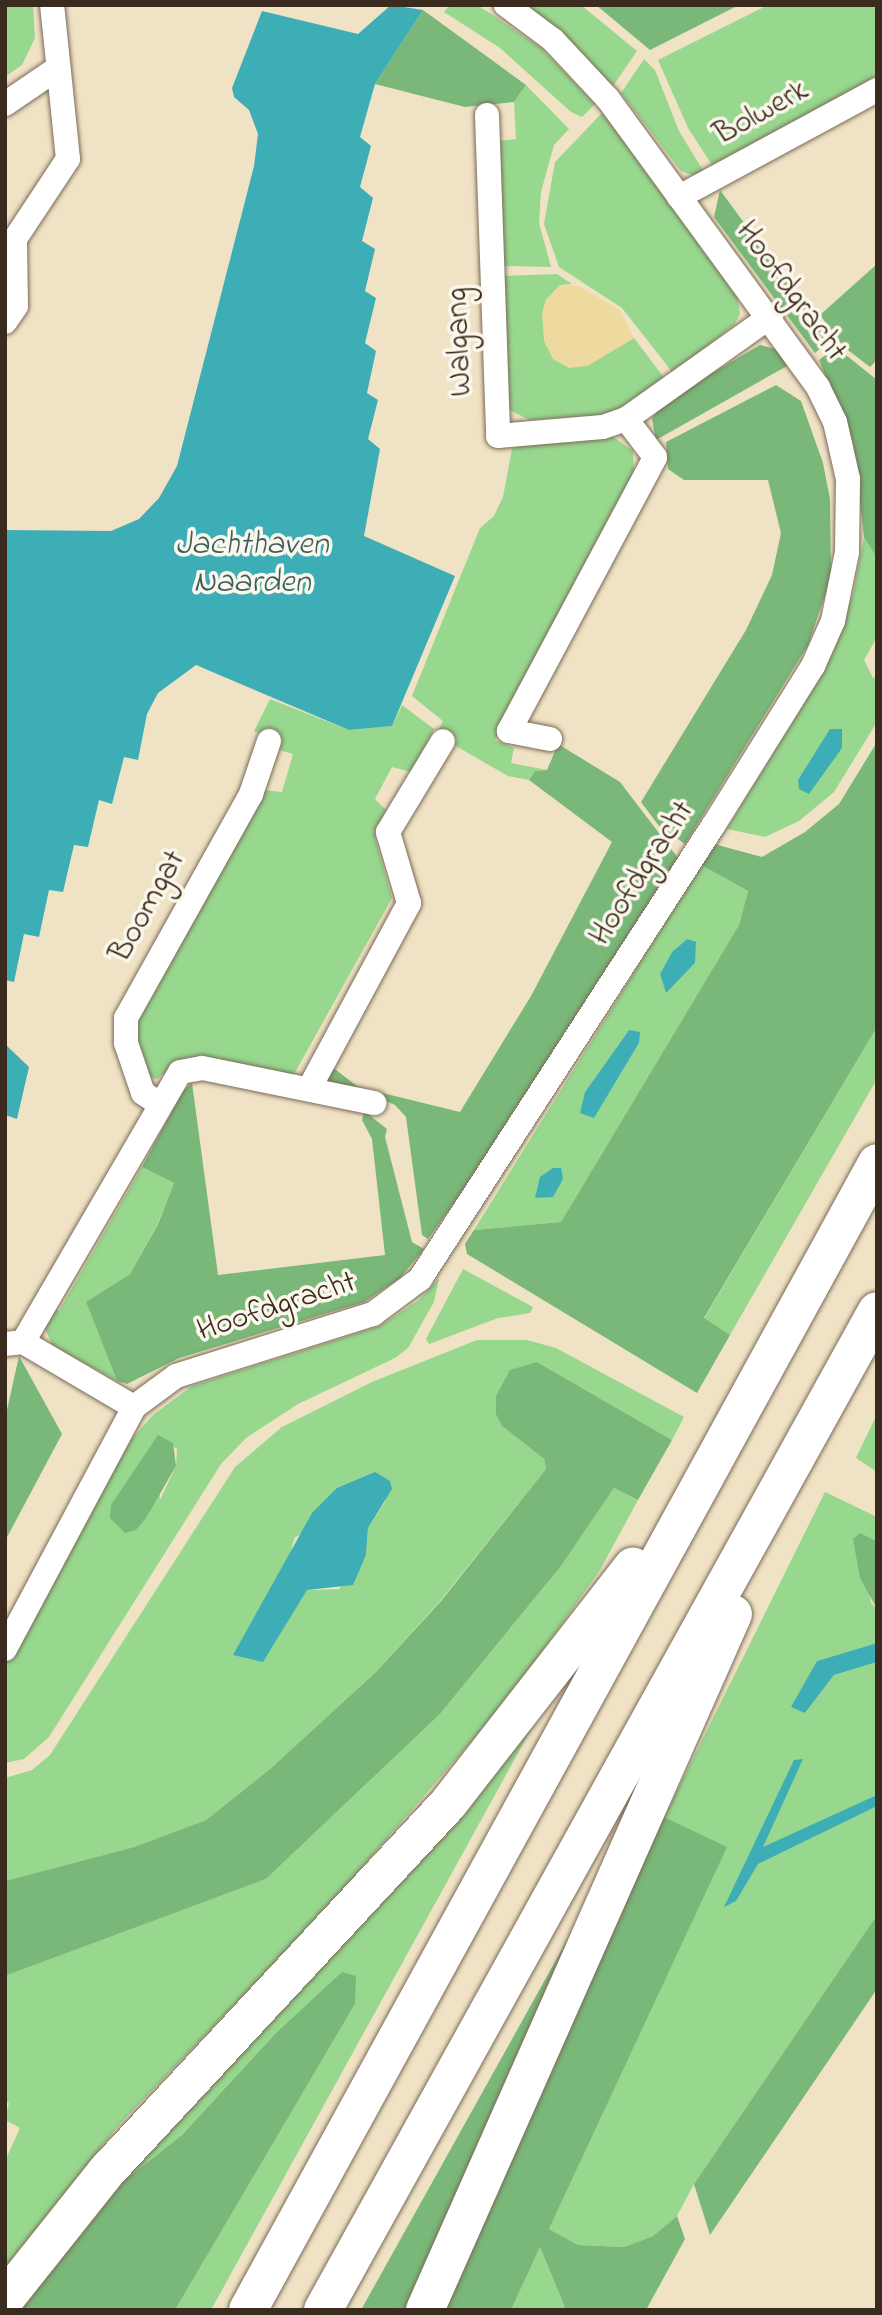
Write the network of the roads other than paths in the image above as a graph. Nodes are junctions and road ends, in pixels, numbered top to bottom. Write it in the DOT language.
graph roads {
  1 [pos="52,5"];
  2 [pos="506,5"];
  3 [pos="58,68"];
  4 [pos="877,90"];
  5 [pos="5,104"];
  6 [pos="487,115"];
  7 [pos="680,197"];
  8 [pos="771,316"];
  9 [pos="5,321"];
  10 [pos="626,419"];
  11 [pos="550,739"];
  12 [pos="269,741"];
  13 [pos="443,741"];
  14 [pos="309,1089"];
  15 [pos="158,1103"];
  16 [pos="374,1103"];
  17 [pos="877,1163"];
  18 [pos="877,1311"];
  19 [pos="14,1343"];
  20 [pos="134,1407"];
  21 [pos="819,1416"];
  22 [pos="705,1474"];
  23 [pos="5,1649"];
  24 [pos="5,2298"];
  25 [pos="248,2310"];
  26 [pos="323,2310"];
  27 [pos="425,2310"];
  1 -- 3 [label="street"];
  2 -- 7 [label="street, Hoofdgracht"];
  3 -- 5 [label="street"];
  3 -- 9 [label="street"];
  4 -- 7 [label="street, Bolwerk"];
  6 -- 10 [label="street, Walgang"];
  7 -- 8 [label="street, Hoofdgracht"];
  8 -- 10 [label="street, Walgang"];
  8 -- 20 [label="street, Hoofdgracht"];
  10 -- 11 [label="street"];
  12 -- 15 [label="street, Boomgat"];
  13 -- 14 [label="street"];
  14 -- 15 [label="street"];
  14 -- 16 [label="street"];
  15 -- 19 [label="street"];
  17 -- 22 [label="highway"];
  18 -- 21 [label="highway"];
  19 -- 20 [label="street"];
  20 -- 23 [label="street, Hoofdgracht"];
  21 -- 26 [label="highway"];
  21 -- 27 [label="highway"];
  22 -- 24 [label="highway"];
  22 -- 25 [label="highway"];
}
